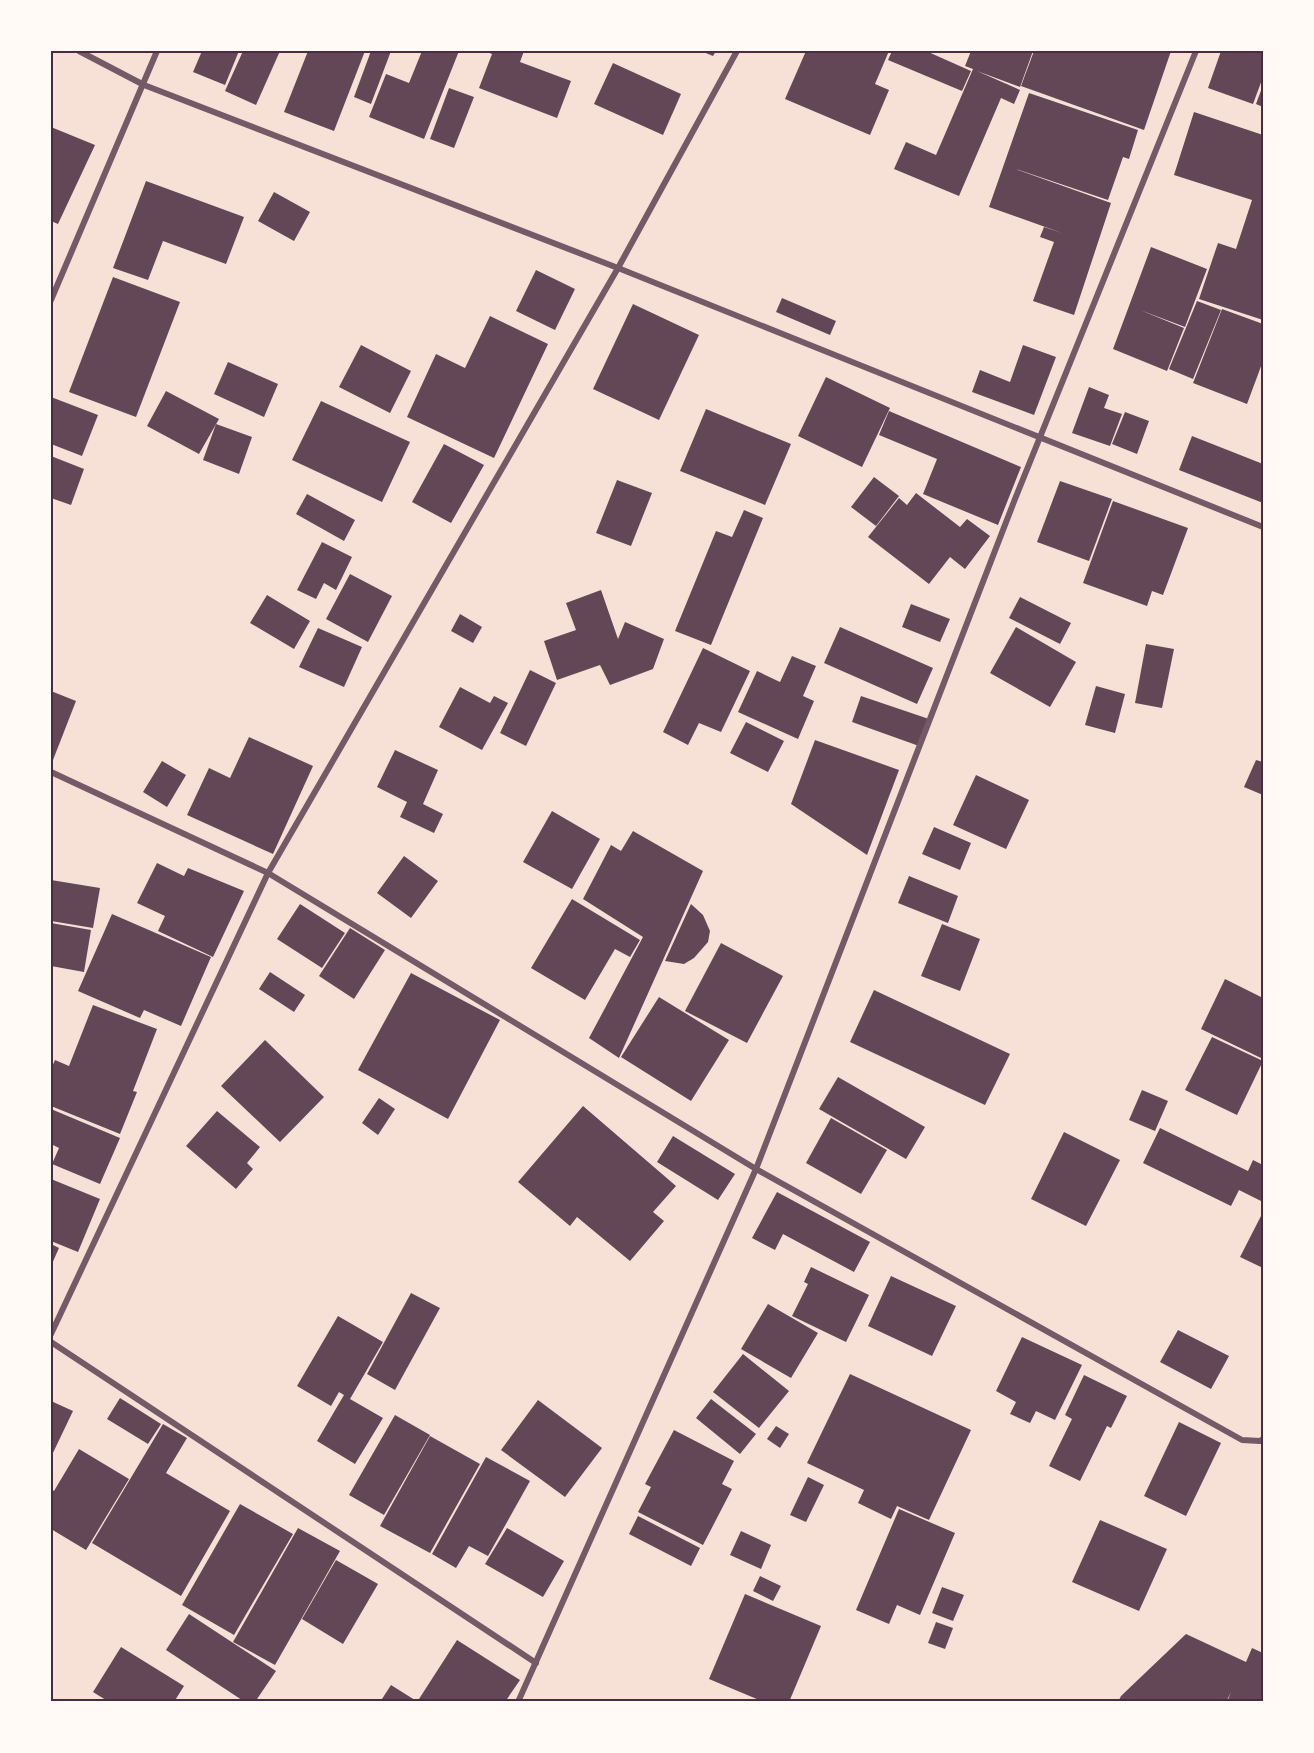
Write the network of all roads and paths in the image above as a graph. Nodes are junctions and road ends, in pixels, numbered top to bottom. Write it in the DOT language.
graph roads {
  1 [pos="79,51"];
  2 [pos="158,51"];
  3 [pos="737,51"];
  4 [pos="1196,51"];
  5 [pos="144,85"];
  6 [pos="618,268"];
  7 [pos="51,300"];
  8 [pos="1041,439"];
  9 [pos="1263,527"];
  10 [pos="51,772"];
  11 [pos="268,873"];
  12 [pos="756,1169"];
  13 [pos="51,1334"];
  14 [pos="51,1342"];
  15 [pos="1262,1440"];
  16 [pos="536,1663"];
  17 [pos="518,1702"];
  1 -- 5 [label="street"];
  2 -- 5 [label="street"];
  3 -- 6 [label="street"];
  4 -- 8 [label="street"];
  5 -- 6 [label="street"];
  5 -- 7 [label="street"];
  6 -- 8 [label="street"];
  6 -- 11 [label="street"];
  8 -- 9 [label="street"];
  8 -- 12 [label="street"];
  10 -- 11 [label="street"];
  11 -- 12 [label="street"];
  11 -- 13 [label="street"];
  12 -- 15 [label="street"];
  12 -- 16 [label="street"];
  14 -- 16 [label="street"];
  16 -- 17 [label="street"];
}
